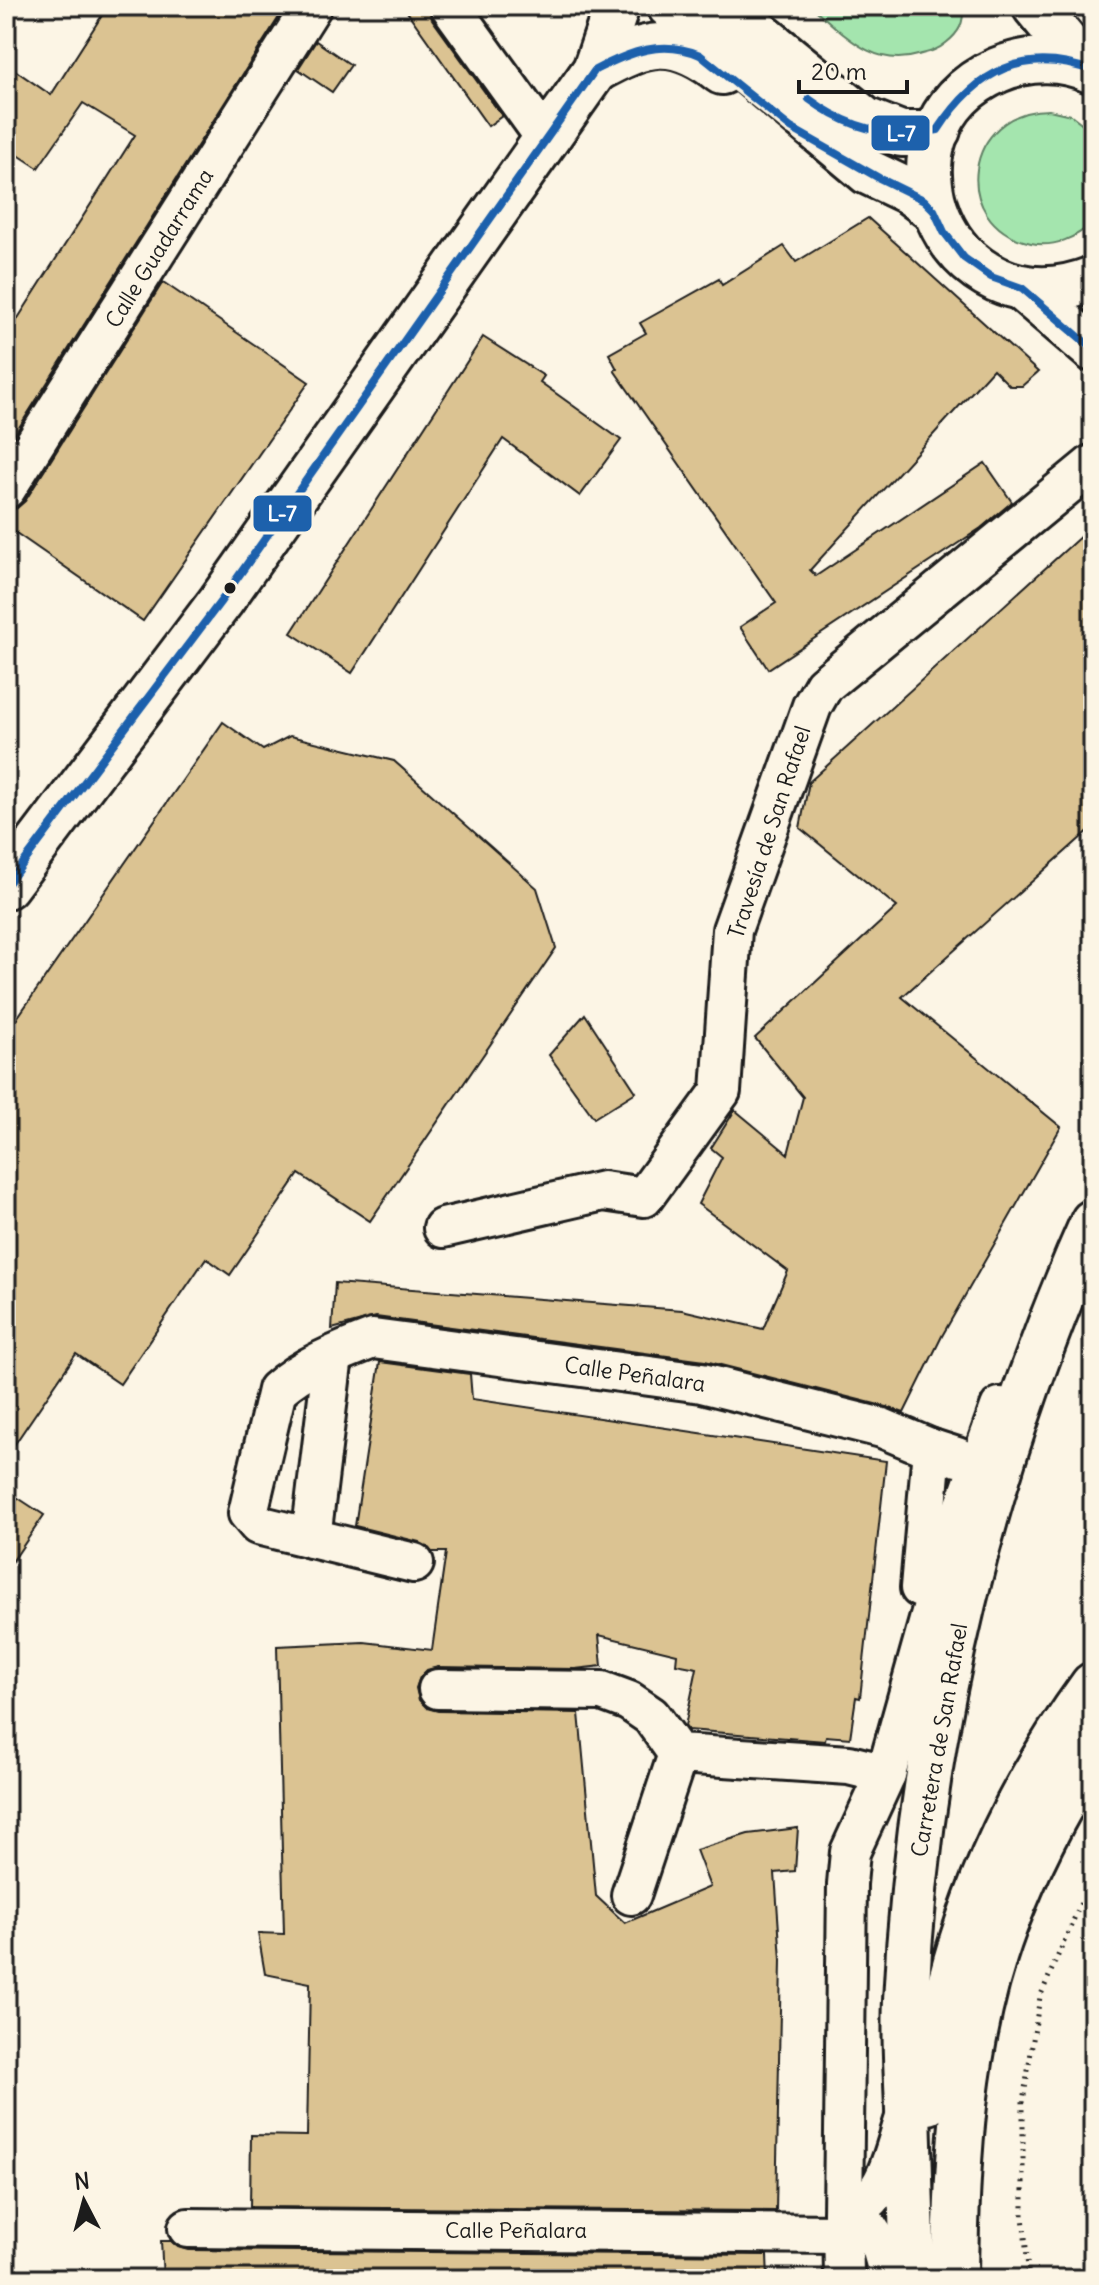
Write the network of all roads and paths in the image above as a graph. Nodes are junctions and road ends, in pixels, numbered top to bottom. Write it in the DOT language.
graph roads {
  1 [pos="312,6"];
  2 [pos="450,6"];
  3 [pos="670,6"];
  4 [pos="699,6"];
  5 [pos="725,6"];
  6 [pos="1008,6"];
  7 [pos="1035,6"];
  8 [pos="611,11"];
  9 [pos="1010,66"];
  10 [pos="1090,69"];
  11 [pos="595,70"];
  12 [pos="922,133"];
  13 [pos="546,139"];
  14 [pos="868,172"];
  15 [pos="934,210"];
  16 [pos="1093,279"];
  17 [pos="1022,288"];
  18 [pos="1093,349"];
  19 [pos="1093,464"];
  20 [pos="6,489"];
  21 [pos="8,880"];
  22 [pos="1093,1198"];
  23 [pos="1093,1222"];
  24 [pos="443,1228"];
  25 [pos="333,1356"];
  26 [pos="932,1449"];
  27 [pos="978,1465"];
  28 [pos="311,1538"];
  29 [pos="414,1563"];
  30 [pos="914,1674"];
  31 [pos="1093,1685"];
  32 [pos="438,1689"];
  33 [pos="1093,1752"];
  34 [pos="678,1754"];
  35 [pos="886,1774"];
  36 [pos="1093,1875"];
  37 [pos="631,1895"];
  38 [pos="908,2109"];
  39 [pos="843,2225"];
  40 [pos="188,2228"];
  41 [pos="844,2279"];
  42 [pos="890,2279"];
  43 [pos="916,2279"];
  44 [pos="955,2279"];
  45 [pos="1029,2279"];
  1 -- 20 [label="street, Calle Guadarrama"];
  2 -- 13 [label="street"];
  3 -- 14 [label="main road"];
  4 -- 12 [label="main road"];
  5 -- 12 [label="main road"];
  6 -- 9 [label="main road"];
  7 -- 10 [label="main road"];
  8 -- 11 [label="main road"];
  9 -- 10 [label="main road"];
  9 -- 12 [label="main road"];
  11 -- 13 [label="main road"];
  11 -- 14 [label="main road"];
  12 -- 15 [label="main road"];
  13 -- 21 [label="main road"];
  14 -- 15 [label="main road"];
  15 -- 17 [label="main road"];
  16 -- 17 [label="main road"];
  17 -- 18 [label="main road"];
  19 -- 24 [label="street, Travesía de San Rafael"];
  22 -- 27 [label="street"];
  23 -- 38 [label="main road, Carretera de San Rafael"];
  25 -- 26 [label="street, Calle Peñalara"];
  25 -- 28 [label="street"];
  25 -- 28 [label="street, Calle Peñalara"];
  26 -- 27 [label="street, Calle Peñalara"];
  26 -- 30 [label="street"];
  27 -- 30 [label="street"];
  28 -- 29 [label="street, Calle Peñalara"];
  30 -- 35 [label="street"];
  31 -- 43 [label="main road, Carretera de San Rafael"];
  32 -- 34 [label="street"];
  33 -- 44 [label="main road"];
  34 -- 35 [label="street"];
  34 -- 37 [label="street"];
  35 -- 39 [label="street"];
  36 -- 45 [label="path"];
  38 -- 39 [label="street"];
  38 -- 43 [label="main road, Carretera de San Rafael"];
  39 -- 40 [label="street, Calle Peñalara"];
  39 -- 41 [label="street"];
  39 -- 42 [label="street"];
}
